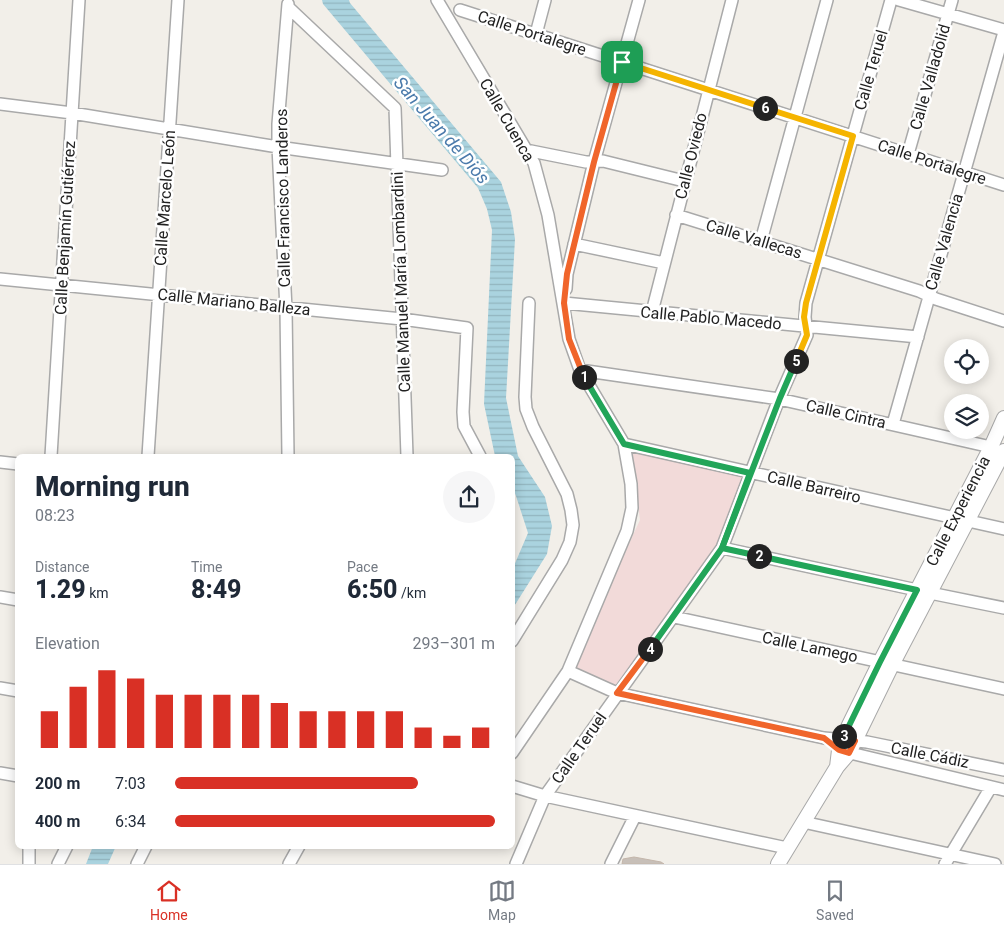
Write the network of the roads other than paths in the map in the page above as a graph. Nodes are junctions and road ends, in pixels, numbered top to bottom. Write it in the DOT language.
graph roads {
  1 [pos="79,0"];
  2 [pos="178,0"];
  3 [pos="437,0"];
  4 [pos="545,0"];
  5 [pos="639,0"];
  6 [pos="732,0"];
  7 [pos="827,0"];
  8 [pos="891,0"];
  9 [pos="899,0"];
  10 [pos="952,0"];
  11 [pos="288,3"];
  12 [pos="460,10"];
  13 [pos="948,14"];
  14 [pos="1004,31"];
  15 [pos="536,34"];
  16 [pos="622,62"];
  17 [pos="708,89"];
  18 [pos="0,104"];
  19 [pos="72,113"];
  20 [pos="794,117"];
  21 [pos="170,129"];
  22 [pos="853,136"];
  23 [pos="278,147"];
  24 [pos="526,150"];
  25 [pos="908,154"];
  26 [pos="594,162"];
  27 [pos="397,164"];
  28 [pos="442,170"];
  29 [pos="964,173"];
  30 [pos="684,181"];
  31 [pos="1004,185"];
  32 [pos="676,215"];
  33 [pos="761,242"];
  34 [pos="574,244"];
  35 [pos="818,260"];
  36 [pos="664,263"];
  37 [pos="0,279"];
  38 [pos="61,284"];
  39 [pos="159,294"];
  40 [pos="929,296"];
  41 [pos="529,303"];
  42 [pos="564,303"];
  43 [pos="286,308"];
  44 [pos="652,312"];
  45 [pos="402,319"];
  46 [pos="1004,320"];
  47 [pos="807,327"];
  48 [pos="918,337"];
  49 [pos="580,370"];
  50 [pos="780,398"];
  51 [pos="1004,418"];
  52 [pos="893,424"];
  53 [pos="624,444"];
  54 [pos="998,449"];
  55 [pos="51,454"];
  56 [pos="148,454"];
  57 [pos="288,454"];
  58 [pos="407,454"];
  59 [pos="479,454"];
  60 [pos="0,462"];
  61 [pos="15,464"];
  62 [pos="750,473"];
  63 [pos="961,520"];
  64 [pos="1004,530"];
  65 [pos="722,548"];
  66 [pos="924,591"];
  67 [pos="0,597"];
  68 [pos="15,600"];
  69 [pos="1004,608"];
  70 [pos="674,617"];
  71 [pos="515,636"];
  72 [pos="886,663"];
  73 [pos="568,671"];
  74 [pos="0,688"];
  75 [pos="1004,689"];
  76 [pos="15,690"];
  77 [pos="617,693"];
  78 [pos="847,746"];
  79 [pos="515,749"];
  80 [pos="1004,770"];
  81 [pos="0,773"];
  82 [pos="15,776"];
  83 [pos="515,787"];
  84 [pos="991,787"];
  85 [pos="1004,790"];
  86 [pos="545,796"];
  87 [pos="635,816"];
  88 [pos="803,822"];
  89 [pos="787,848"];
  90 [pos="29,849"];
  91 [pos="66,849"];
  92 [pos="144,849"];
  93 [pos="297,849"];
  94 [pos="948,859"];
  95 [pos="29,864"];
  96 [pos="58,864"];
  97 [pos="137,864"];
  98 [pos="289,864"];
  99 [pos="516,864"];
  100 [pos="611,864"];
  101 [pos="778,864"];
  102 [pos="995,864"];
  1 -- 19 [label="street, Calle Benjamín Gutiérrez"];
  2 -- 21 [label="street, Calle Marcelo León"];
  3 -- 24 [label="street, Calle Cuenca"];
  4 -- 15 [label="street"];
  5 -- 16 [label="street"];
  6 -- 17 [label="street, Calle Oviedo"];
  7 -- 20 [label="street"];
  8 -- 22 [label="street, Calle Teruel"];
  9 -- 13 [label="street"];
  10 -- 13 [label="street, Calle Valladolid"];
  11 -- 23 [label="street, Calle Francisco Landeros"];
  11 -- 27 [label="street, Calle Manuel María Lombardini"];
  12 -- 15 [label="street, Calle Portalegre"];
  13 -- 14 [label="street"];
  13 -- 25 [label="street, Calle Valladolid"];
  14 -- 29 [label="street, Calle Valencia"];
  15 -- 16 [label="street, Calle Portalegre"];
  16 -- 17 [label="street, Calle Portalegre"];
  16 -- 26 [label="street"];
  17 -- 20 [label="street, Calle Portalegre"];
  17 -- 30 [label="street, Calle Oviedo"];
  18 -- 19 [label="street"];
  19 -- 21 [label="street"];
  19 -- 38 [label="street, Calle Benjamín Gutiérrez"];
  20 -- 22 [label="street, Calle Portalegre"];
  20 -- 33 [label="street"];
  21 -- 23 [label="street"];
  21 -- 39 [label="street, Calle Marcelo León"];
  22 -- 25 [label="street, Calle Portalegre"];
  22 -- 35 [label="street, Calle Teruel"];
  23 -- 27 [label="street"];
  23 -- 43 [label="street, Calle Francisco Landeros"];
  24 -- 26 [label="street"];
  24 -- 42 [label="street, Calle Cuenca"];
  25 -- 29 [label="street, Calle Portalegre"];
  26 -- 30 [label="street"];
  26 -- 34 [label="street"];
  27 -- 28 [label="street"];
  27 -- 45 [label="street, Calle Manuel María Lombardini"];
  29 -- 31 [label="street, Calle Portalegre"];
  29 -- 40 [label="street, Calle Valencia"];
  30 -- 32 [label="street, Calle Oviedo"];
  32 -- 33 [label="street, Calle Vallecas"];
  32 -- 36 [label="street, Calle Oviedo"];
  33 -- 35 [label="street, Calle Vallecas"];
  34 -- 36 [label="street"];
  34 -- 42 [label="street"];
  35 -- 40 [label="street, Calle Vallecas"];
  35 -- 47 [label="street, Calle Teruel"];
  36 -- 44 [label="street, Calle Oviedo"];
  37 -- 38 [label="street, Calle Mariano Balleza"];
  38 -- 39 [label="street, Calle Mariano Balleza"];
  38 -- 55 [label="street, Calle Benjamín Gutiérrez"];
  39 -- 43 [label="street, Calle Mariano Balleza"];
  39 -- 56 [label="street, Calle Marcelo León"];
  40 -- 46 [label="street, Calle Vallecas"];
  40 -- 48 [label="street, Calle Valencia"];
  41 -- 71 [label="street"];
  42 -- 44 [label="street, Calle Pablo Macedo"];
  42 -- 49 [label="street, Calle Cuenca"];
  43 -- 45 [label="street, Calle Mariano Balleza"];
  43 -- 57 [label="street, Calle Francisco Landeros"];
  44 -- 47 [label="street, Calle Pablo Macedo"];
  45 -- 58 [label="street, Calle Manuel María Lombardini"];
  45 -- 59 [label="street, Calle Mariano Balleza"];
  47 -- 48 [label="street, Calle Pablo Macedo"];
  47 -- 50 [label="street, Calle Teruel"];
  48 -- 52 [label="street, Calle Valencia"];
  49 -- 50 [label="street, Calle Cintra"];
  49 -- 53 [label="street, Calle Cuenca"];
  50 -- 52 [label="street, Calle Cintra"];
  50 -- 62 [label="street, Calle Teruel"];
  51 -- 54 [label="street, Calle Experiencia"];
  52 -- 54 [label="street, Calle Cintra"];
  53 -- 62 [label="street, Calle Barreiro"];
  53 -- 73 [label="street, Calle Cuenca"];
  54 -- 63 [label="street, Calle Experiencia"];
  60 -- 61 [label="street"];
  62 -- 63 [label="street, Calle Barreiro"];
  62 -- 65 [label="street, Calle Teruel"];
  63 -- 64 [label="street, Calle Barreiro"];
  63 -- 66 [label="street, Calle Experiencia"];
  65 -- 66 [label="street"];
  65 -- 70 [label="street, Calle Teruel"];
  66 -- 69 [label="street"];
  66 -- 72 [label="street, Calle Experiencia"];
  67 -- 68 [label="street"];
  70 -- 72 [label="street, Calle Lamego"];
  70 -- 77 [label="street, Calle Teruel"];
  72 -- 75 [label="street, Calle Lamego"];
  72 -- 78 [label="street, Calle Experiencia"];
  73 -- 77 [label="street"];
  73 -- 79 [label="street, Calle Cuenca"];
  74 -- 76 [label="street"];
  77 -- 78 [label="street"];
  77 -- 86 [label="street, Calle Teruel"];
  78 -- 80 [label="street, Calle Cádiz"];
  78 -- 84 [label="street"];
  78 -- 88 [label="street, Calle Experiencia"];
  81 -- 82 [label="street"];
  83 -- 86 [label="street"];
  84 -- 85 [label="street"];
  84 -- 94 [label="street"];
  86 -- 87 [label="street"];
  86 -- 99 [label="street, Calle Teruel"];
  87 -- 89 [label="street"];
  87 -- 100 [label="street"];
  88 -- 89 [label="street, Calle Experiencia"];
  88 -- 94 [label="street"];
  89 -- 101 [label="street, Calle Experiencia"];
  90 -- 95 [label="street"];
  91 -- 96 [label="street"];
  92 -- 97 [label="street"];
  93 -- 98 [label="street"];
  94 -- 102 [label="street"];
}
